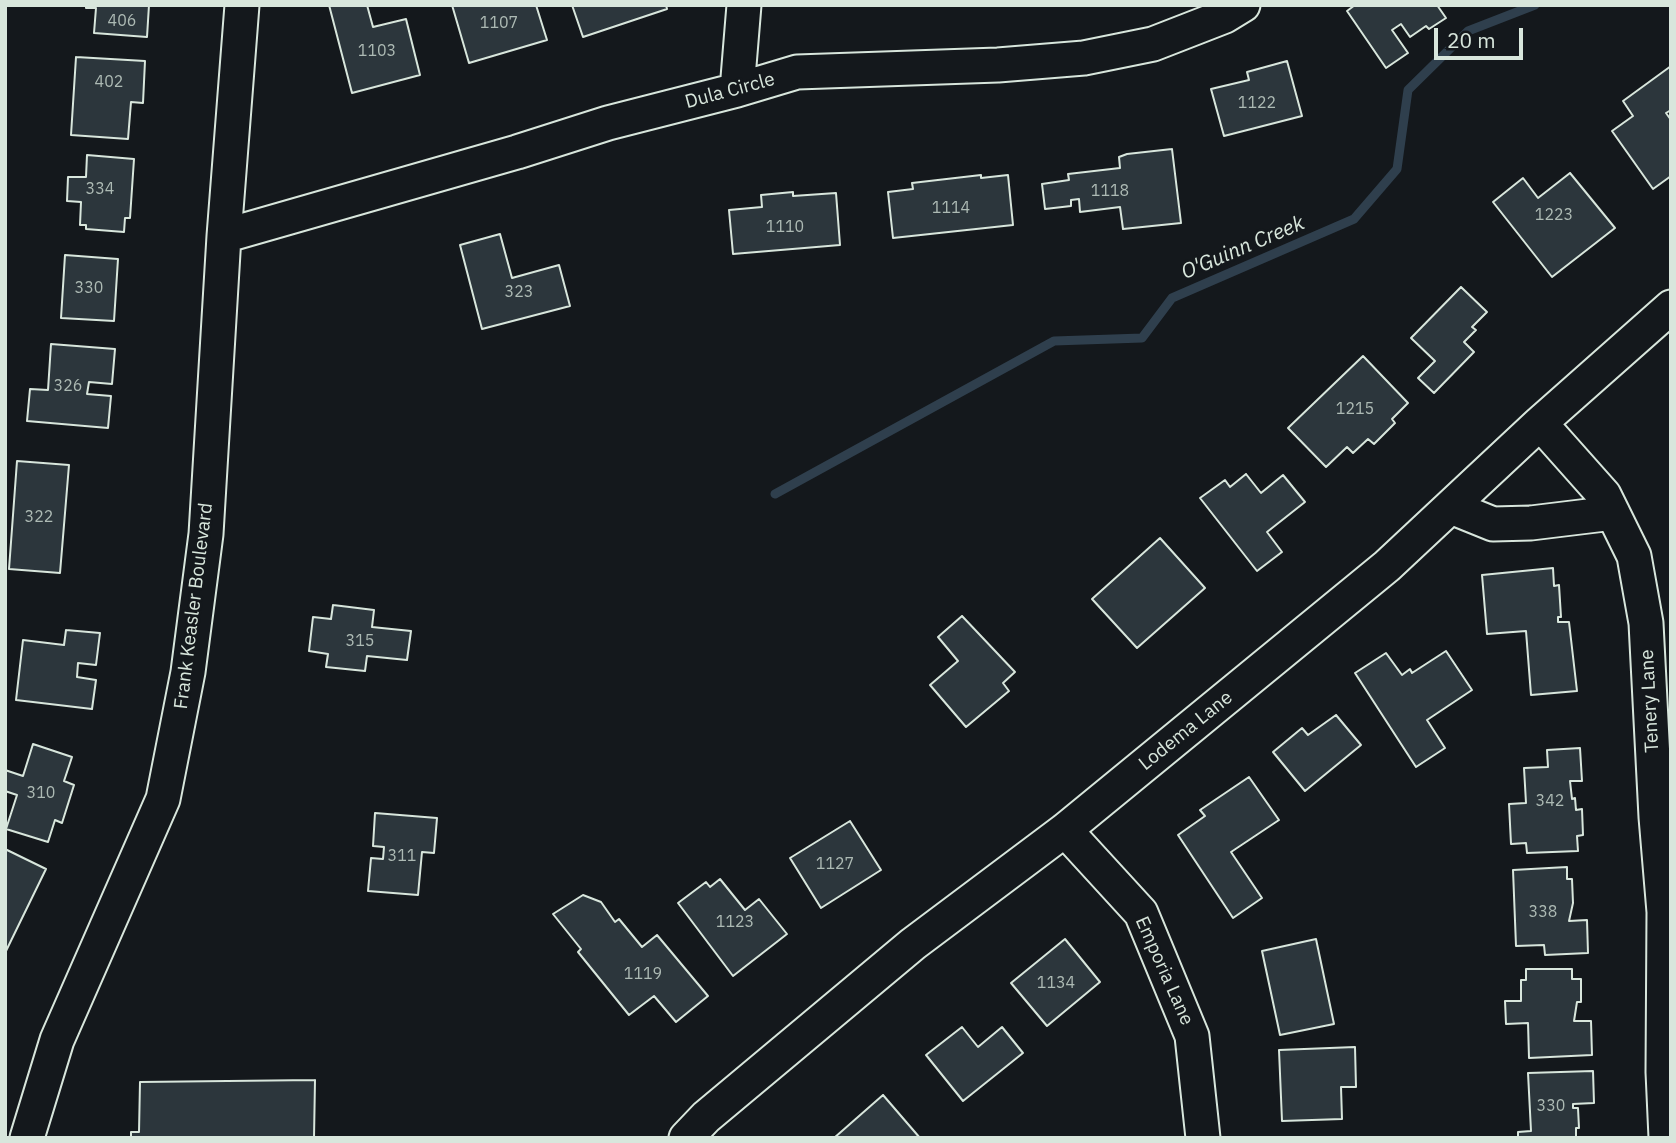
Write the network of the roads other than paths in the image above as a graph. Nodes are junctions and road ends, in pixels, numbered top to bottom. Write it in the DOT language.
graph roads {
  1 [pos="242,5"];
  2 [pos="744,5"];
  3 [pos="1243,5"];
  4 [pos="737,90"];
  5 [pos="224,236"];
  6 [pos="1671,307"];
  7 [pos="1539,423"];
  8 [pos="1451,506"];
  9 [pos="1613,513"];
  10 [pos="1065,830"];
  11 [pos="27,1138"];
  12 [pos="686,1138"];
  13 [pos="1203,1138"];
  14 [pos="1666,1138"];
  1 -- 5 [label="street, Frank Keasler Boulevard"];
  2 -- 4 [label="street"];
  3 -- 4 [label="street, Dula Circle"];
  4 -- 5 [label="street, Dula Circle"];
  5 -- 11 [label="street, Frank Keasler Boulevard"];
  6 -- 7 [label="street, Lodema Lane"];
  7 -- 8 [label="street, Lodema Lane"];
  7 -- 9 [label="street, Tenery Lane"];
  8 -- 9 [label="street"];
  8 -- 10 [label="street, Lodema Lane"];
  9 -- 14 [label="street, Tenery Lane"];
  10 -- 12 [label="street, Lodema Lane"];
  10 -- 13 [label="street, Emporia Lane"];
}
